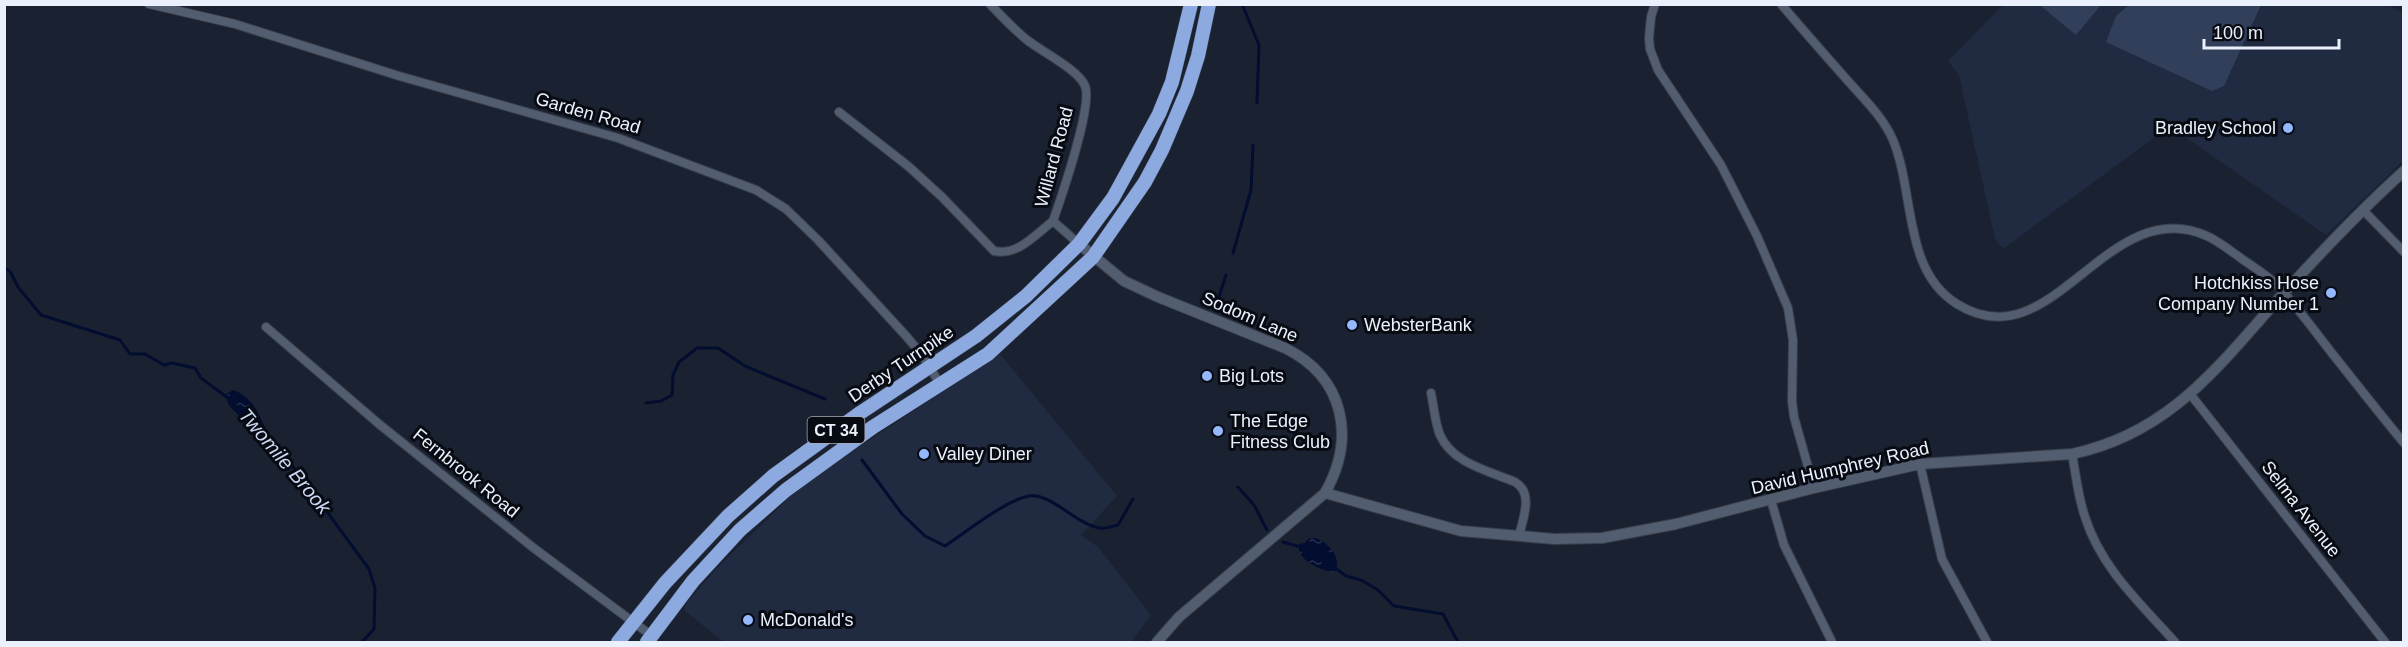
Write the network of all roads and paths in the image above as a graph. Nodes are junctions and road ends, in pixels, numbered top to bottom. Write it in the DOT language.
graph roads {
  1 [pos="149,4"];
  2 [pos="990,4"];
  3 [pos="1191,4"];
  4 [pos="1209,4"];
  5 [pos="1655,4"];
  6 [pos="1780,4"];
  7 [pos="839,112"];
  8 [pos="2403,171"];
  9 [pos="2363,210"];
  10 [pos="1053,221"];
  11 [pos="1079,244"];
  12 [pos="2403,252"];
  13 [pos="1093,257"];
  14 [pos="2284,294"];
  15 [pos="266,327"];
  16 [pos="935,362"];
  17 [pos="946,380"];
  18 [pos="1431,393"];
  19 [pos="2191,395"];
  20 [pos="2403,443"];
  21 [pos="2072,454"];
  22 [pos="1920,464"];
  23 [pos="1814,488"];
  24 [pos="1325,493"];
  25 [pos="1771,500"];
  26 [pos="1519,536"];
  27 [pos="650,600"];
  28 [pos="669,614"];
  29 [pos="634,621"];
  30 [pos="650,639"];
  31 [pos="618,642"];
  32 [pos="1157,642"];
  33 [pos="1832,642"];
  34 [pos="1987,642"];
  35 [pos="2175,642"];
  36 [pos="2385,642"];
  1 -- 16 [label="street, Garden Road"];
  2 -- 10 [label="street, Willard Road"];
  3 -- 11 [label="highway, CT 34"];
  4 -- 13 [label="highway, CT 34"];
  5 -- 23 [label="street"];
  6 -- 14 [label="street"];
  7 -- 10 [label="street"];
  8 -- 9 [label="street, David Humphrey Road"];
  9 -- 12 [label="street"];
  9 -- 14 [label="street, David Humphrey Road"];
  10 -- 11 [label="street, Willard Road"];
  11 -- 13 [label="street, Sodom Lane"];
  11 -- 16 [label="highway, Derby Turnpike / CT 34"];
  13 -- 17 [label="highway, Derby Turnpike / CT 34"];
  13 -- 24 [label="street, Sodom Lane"];
  14 -- 19 [label="street, David Humphrey Road"];
  14 -- 20 [label="street"];
  15 -- 29 [label="street, Fernbrook Road"];
  16 -- 17 [label="highway"];
  16 -- 27 [label="highway, Derby Turnpike / CT 34"];
  17 -- 28 [label="highway, Derby Turnpike / CT 34"];
  18 -- 26 [label="street"];
  19 -- 21 [label="street, David Humphrey Road"];
  19 -- 36 [label="street, Selma Avenue"];
  21 -- 22 [label="street, David Humphrey Road"];
  21 -- 35 [label="street"];
  22 -- 23 [label="street, David Humphrey Road"];
  22 -- 34 [label="street"];
  23 -- 25 [label="street, David Humphrey Road"];
  24 -- 26 [label="street, David Humphrey Road"];
  24 -- 32 [label="street, Sodom Lane"];
  25 -- 26 [label="street, David Humphrey Road"];
  25 -- 33 [label="street"];
  27 -- 28 [label="highway"];
  27 -- 29 [label="highway, Derby Turnpike / CT 34"];
  28 -- 30 [label="highway, Derby Turnpike / CT 34"];
  29 -- 30 [label="street, Fernbrook Road"];
  29 -- 31 [label="highway, Derby Turnpike / CT 34"];
}
